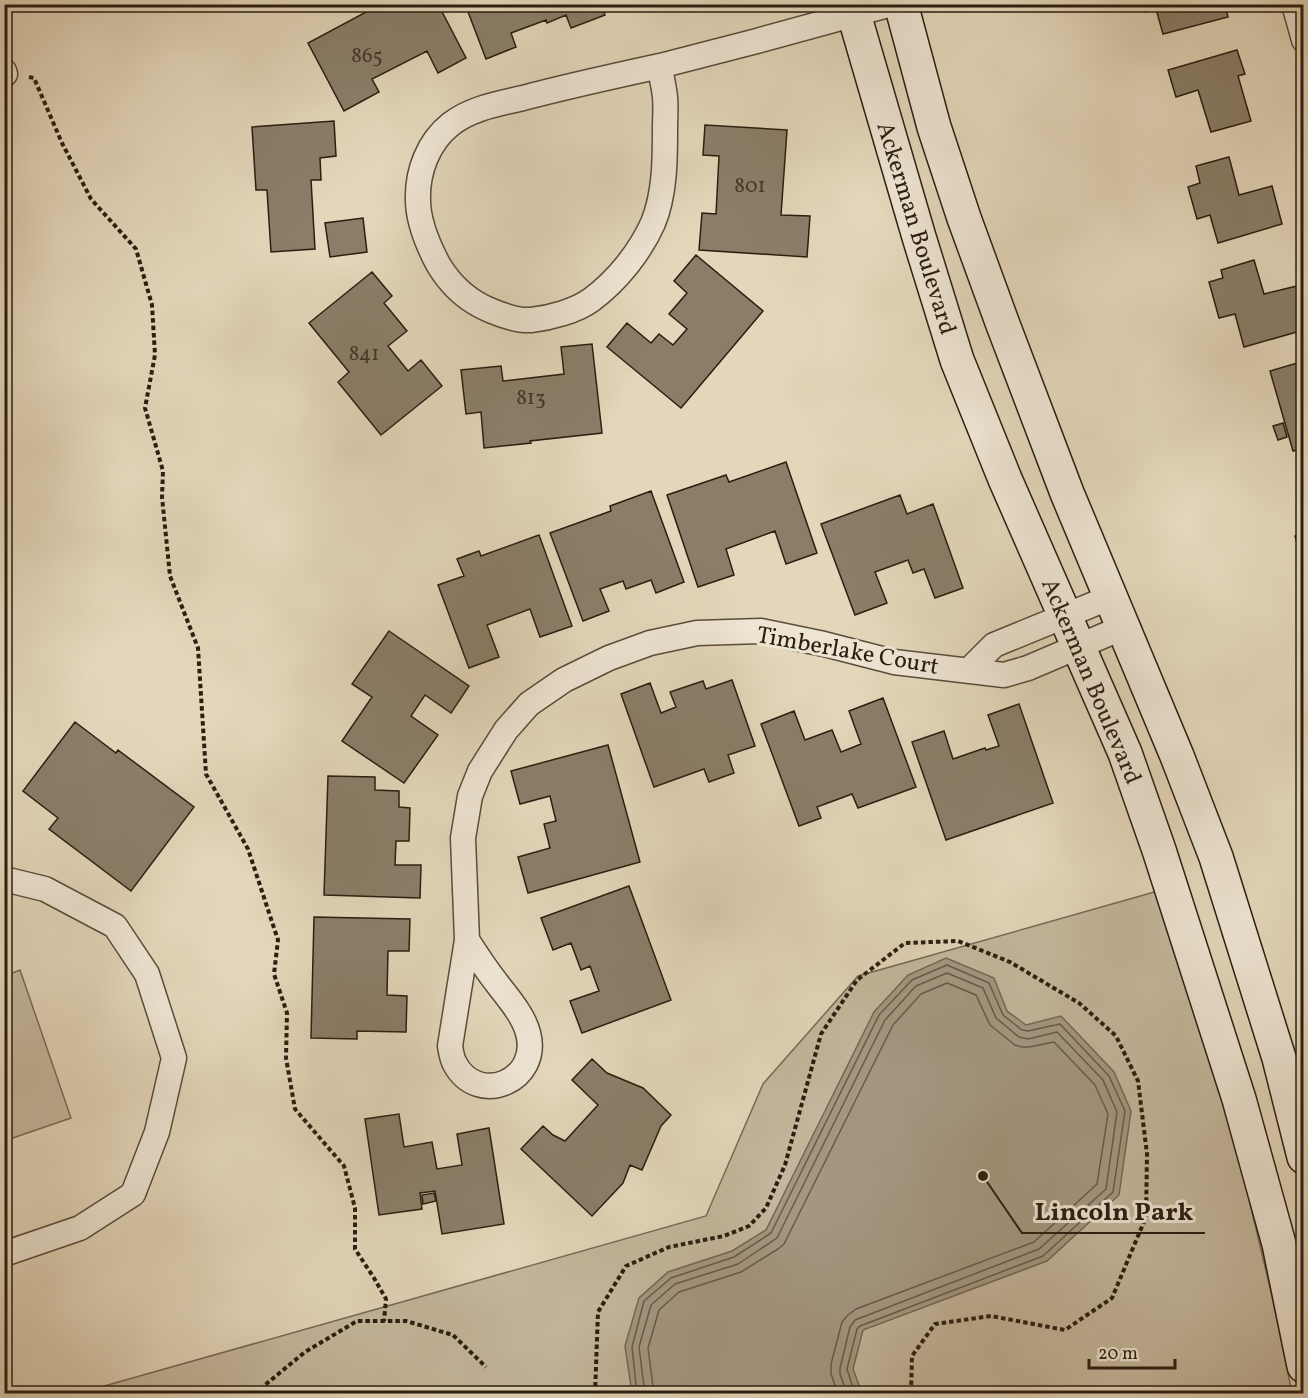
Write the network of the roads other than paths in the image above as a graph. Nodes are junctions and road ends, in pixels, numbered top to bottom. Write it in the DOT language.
graph roads {
  1 [pos="892,4"];
  2 [pos="900,4"];
  3 [pos="1294,4"];
  4 [pos="852,10"];
  5 [pos="1303,35"];
  6 [pos="660,66"];
  7 [pos="1111,597"];
  8 [pos="1065,616"];
  9 [pos="1124,627"];
  10 [pos="1078,646"];
  11 [pos="969,670"];
  12 [pos="4,879"];
  13 [pos="467,940"];
  14 [pos="1304,1157"];
  15 [pos="4,1254"];
  16 [pos="1304,1366"];
  1 -- 4 [label="street"];
  2 -- 7 [label="street, Ackerman Boulevard"];
  3 -- 5 [label="street"];
  4 -- 6 [label="street"];
  4 -- 8 [label="street, Ackerman Boulevard"];
  6 -- 6 [label="street"];
  7 -- 8 [label="street, Timberlake Court"];
  7 -- 9 [label="street, Ackerman Boulevard"];
  8 -- 10 [label="street, Ackerman Boulevard"];
  8 -- 11 [label="street, Timberlake Court"];
  9 -- 10 [label="street, Timberlake Court"];
  9 -- 14 [label="street, Ackerman Boulevard"];
  10 -- 11 [label="street, Timberlake Court"];
  10 -- 16 [label="street, Ackerman Boulevard"];
  11 -- 13 [label="street, Timberlake Court"];
  12 -- 15 [label="street"];
  13 -- 13 [label="street, Timberlake Court"];
}
